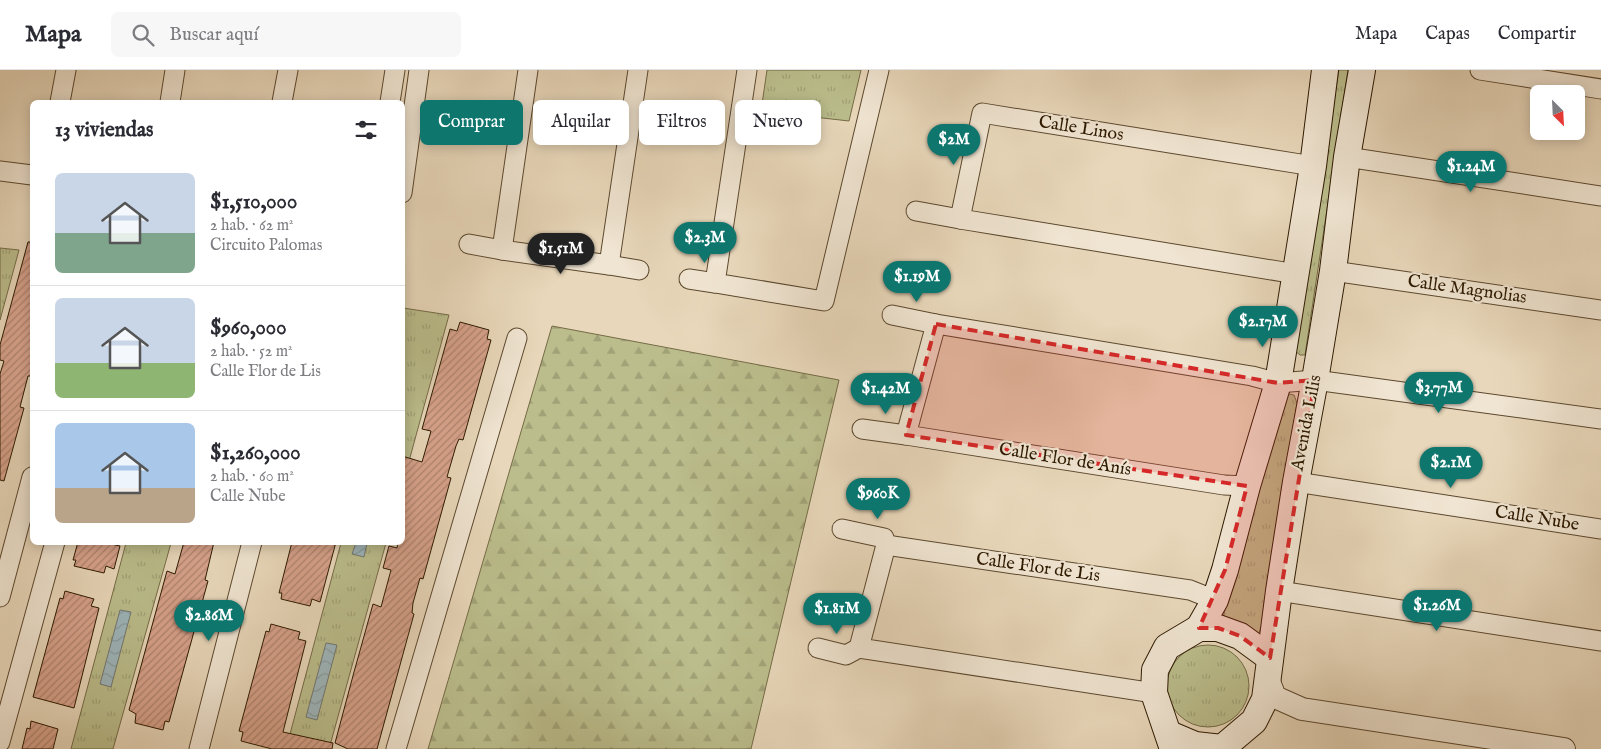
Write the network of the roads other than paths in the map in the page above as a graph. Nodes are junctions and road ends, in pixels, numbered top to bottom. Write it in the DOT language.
graph roads {
  1 [pos="66,70"];
  2 [pos="175,70"];
  3 [pos="288,70"];
  4 [pos="395,70"];
  5 [pos="419,70"];
  6 [pos="528,70"];
  7 [pos="638,70"];
  8 [pos="748,70"];
  9 [pos="879,70"];
  10 [pos="1325,70"];
  11 [pos="1362,70"];
  12 [pos="1480,70"];
  13 [pos="1601,89"];
  14 [pos="60,100"];
  15 [pos="170,100"];
  16 [pos="282,100"];
  17 [pos="390,100"];
  18 [pos="1347,157"];
  19 [pos="1313,166"];
  20 [pos="0,171"];
  21 [pos="405,171"];
  22 [pos="30,174"];
  23 [pos="1601,196"];
  24 [pos="916,212"];
  25 [pos="960,219"];
  26 [pos="469,244"];
  27 [pos="502,250"];
  28 [pos="609,265"];
  29 [pos="639,270"];
  30 [pos="1332,271"];
  31 [pos="1284,272"];
  32 [pos="689,279"];
  33 [pos="715,283"];
  34 [pos="1601,310"];
  35 [pos="892,315"];
  36 [pos="936,324"];
  37 [pos="517,338"];
  38 [pos="1315,380"];
  39 [pos="1278,383"];
  40 [pos="1601,418"];
  41 [pos="862,429"];
  42 [pos="906,435"];
  43 [pos="1296,482"];
  44 [pos="30,484"];
  45 [pos="1235,486"];
  46 [pos="1601,529"];
  47 [pos="842,530"];
  48 [pos="53,545"];
  49 [pos="251,545"];
  50 [pos="886,545"];
  51 [pos="1279,591"];
  52 [pos="0,596"];
  53 [pos="1214,600"];
  54 [pos="1199,628"];
  55 [pos="1601,641"];
  56 [pos="818,648"];
  57 [pos="859,648"];
  58 [pos="1269,669"];
  59 [pos="1154,693"];
  60 [pos="1302,709"];
  61 [pos="1254,721"];
  62 [pos="1171,741"];
  63 [pos="0,742"];
  64 [pos="1515,745"];
  65 [pos="199,749"];
  66 [pos="396,749"];
  67 [pos="1221,749"];
  68 [pos="1564,749"];
  1 -- 14 [label="street"];
  2 -- 15 [label="street"];
  3 -- 16 [label="street"];
  4 -- 17 [label="street"];
  5 -- 21 [label="street"];
  6 -- 27 [label="street"];
  7 -- 28 [label="street"];
  8 -- 33 [label="street"];
  9 -- 33 [label="street"];
  10 -- 19 [label="main road, Avenida Lilis"];
  11 -- 18 [label="main road, Avenida Lilis"];
  12 -- 13 [label="street"];
  18 -- 23 [label="street"];
  18 -- 30 [label="main road, Avenida Lilis"];
  19 -- 25 [label="street, Calle Linos"];
  19 -- 31 [label="main road, Avenida Lilis"];
  20 -- 22 [label="street"];
  24 -- 25 [label="street"];
  25 -- 31 [label="street"];
  26 -- 27 [label="street"];
  27 -- 28 [label="street"];
  28 -- 29 [label="street"];
  30 -- 34 [label="street, Calle Magnolias"];
  30 -- 38 [label="main road, Avenida Lilis"];
  31 -- 39 [label="main road, Avenida Lilis"];
  32 -- 33 [label="street"];
  35 -- 36 [label="street"];
  36 -- 39 [label="street"];
  36 -- 42 [label="street"];
  37 -- 66 [label="street"];
  38 -- 39 [label="street"];
  38 -- 40 [label="street"];
  38 -- 43 [label="main road, Avenida Lilis"];
  39 -- 45 [label="main road, Avenida Lilis"];
  41 -- 42 [label="street, Calle Flor de Anís"];
  42 -- 45 [label="street, Calle Flor de Anís"];
  43 -- 46 [label="street, Calle Nube"];
  43 -- 51 [label="main road, Avenida Lilis"];
  44 -- 52 [label="street"];
  45 -- 53 [label="main road, Avenida Lilis"];
  47 -- 50 [label="street, Calle Flor de Lis"];
  48 -- 63 [label="street"];
  49 -- 65 [label="street"];
  50 -- 53 [label="street, Calle Flor de Lis"];
  50 -- 57 [label="street"];
  51 -- 55 [label="street"];
  51 -- 58 [label="main road, Avenida Lilis"];
  53 -- 54 [label="main road, Avenida Lilis"];
  54 -- 58 [label="main road"];
  54 -- 59 [label="main road"];
  56 -- 57 [label="street"];
  57 -- 59 [label="street"];
  58 -- 60 [label="street"];
  58 -- 61 [label="main road"];
  59 -- 62 [label="main road"];
  60 -- 61 [label="street"];
  60 -- 64 [label="street"];
  61 -- 67 [label="main road"];
  62 -- 67 [label="main road"];
  64 -- 68 [label="street"];
}
